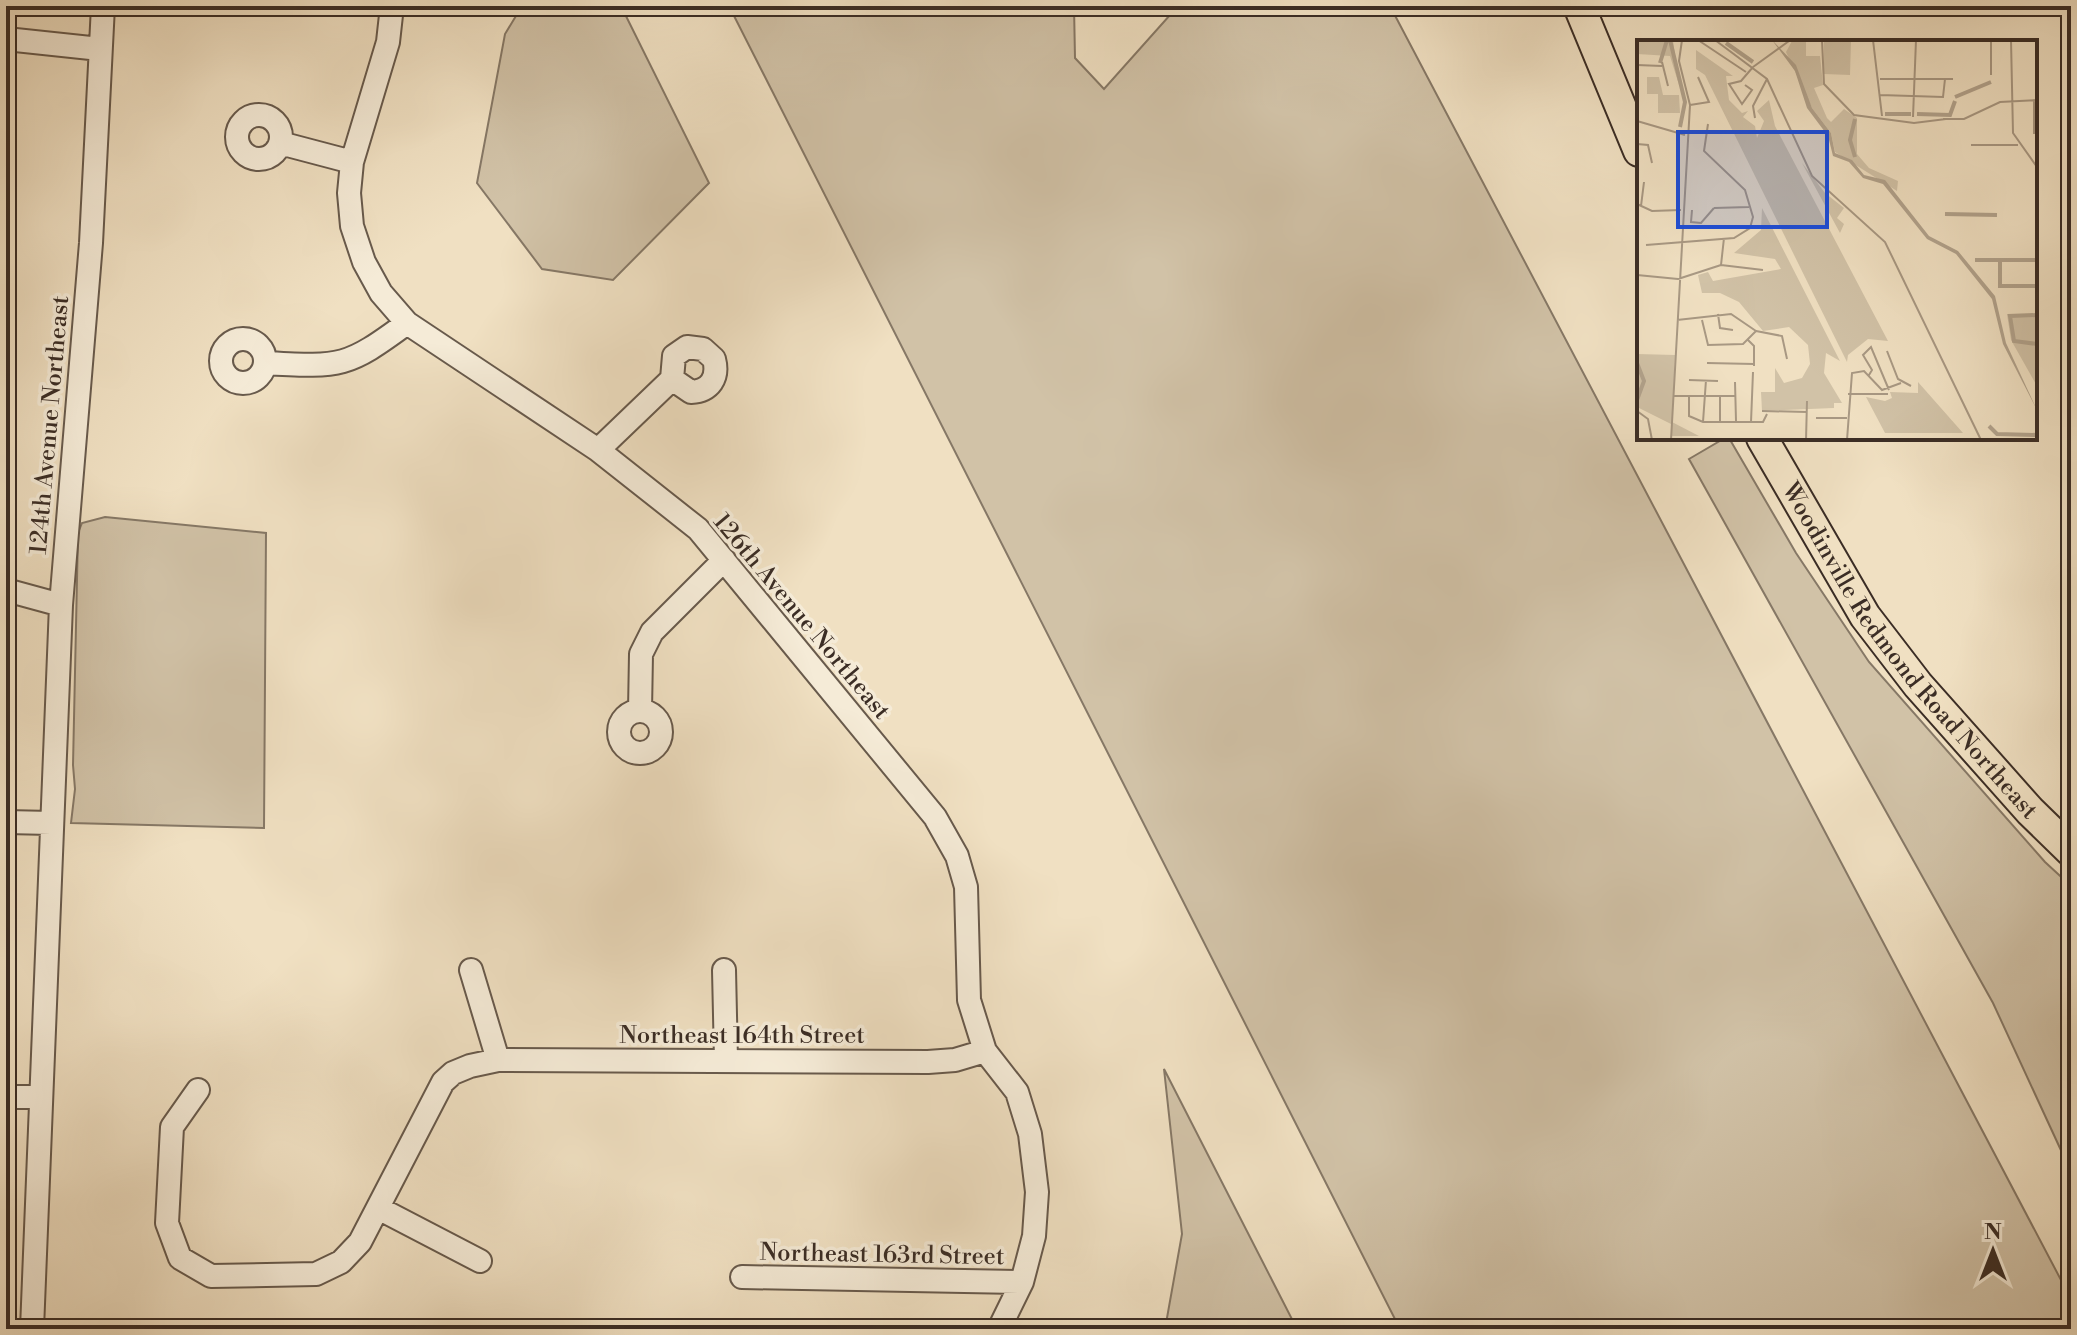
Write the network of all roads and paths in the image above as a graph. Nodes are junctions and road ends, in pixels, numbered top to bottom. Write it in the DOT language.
graph roads {
  1 [pos="103,6"];
  2 [pos="392,6"];
  3 [pos="1579,6"];
  4 [pos="6,39"];
  5 [pos="100,49"];
  6 [pos="280,143"];
  7 [pos="1637,146"];
  8 [pos="352,162"];
  9 [pos="407,323"];
  10 [pos="266,363"];
  11 [pos="672,379"];
  12 [pos="1763,440"];
  13 [pos="598,450"];
  14 [pos="724,560"];
  15 [pos="6,590"];
  16 [pos="61,605"];
  17 [pos="640,711"];
  18 [pos="6,822"];
  19 [pos="51,823"];
  20 [pos="2071,851"];
  21 [pos="471,970"];
  22 [pos="724,970"];
  23 [pos="985,1051"];
  24 [pos="498,1060"];
  25 [pos="726,1060"];
  26 [pos="198,1090"];
  27 [pos="6,1097"];
  28 [pos="41,1097"];
  29 [pos="380,1209"];
  30 [pos="480,1261"];
  31 [pos="742,1277"];
  32 [pos="1022,1282"];
  33 [pos="32,1329"];
  34 [pos="999,1329"];
  1 -- 5 [label="street, 124th Avenue Northeast"];
  2 -- 8 [label="street, 126th Avenue Northeast"];
  3 -- 7 [label="main road"];
  4 -- 5 [label="street"];
  5 -- 16 [label="street, 124th Avenue Northeast"];
  6 -- 8 [label="street"];
  8 -- 9 [label="street, 126th Avenue Northeast"];
  9 -- 10 [label="street"];
  9 -- 13 [label="street, 126th Avenue Northeast"];
  11 -- 13 [label="street"];
  12 -- 20 [label="main road, Woodinville Redmond Road Northeast"];
  13 -- 14 [label="street, 126th Avenue Northeast"];
  14 -- 17 [label="street"];
  14 -- 23 [label="street, 126th Avenue Northeast"];
  15 -- 16 [label="street"];
  16 -- 19 [label="street, 124th Avenue Northeast"];
  18 -- 19 [label="street"];
  19 -- 28 [label="street, 124th Avenue Northeast"];
  21 -- 24 [label="street"];
  22 -- 25 [label="street"];
  23 -- 25 [label="street, Northeast 164th Street"];
  23 -- 32 [label="street, 126th Avenue Northeast"];
  24 -- 25 [label="street, Northeast 164th Street"];
  24 -- 29 [label="street, Northeast 164th Street"];
  26 -- 29 [label="street, Northeast 164th Street"];
  27 -- 28 [label="street"];
  28 -- 33 [label="street, 124th Avenue Northeast"];
  29 -- 30 [label="street"];
  31 -- 32 [label="street, Northeast 163rd Street"];
  32 -- 34 [label="street, 126th Avenue Northeast"];
}
